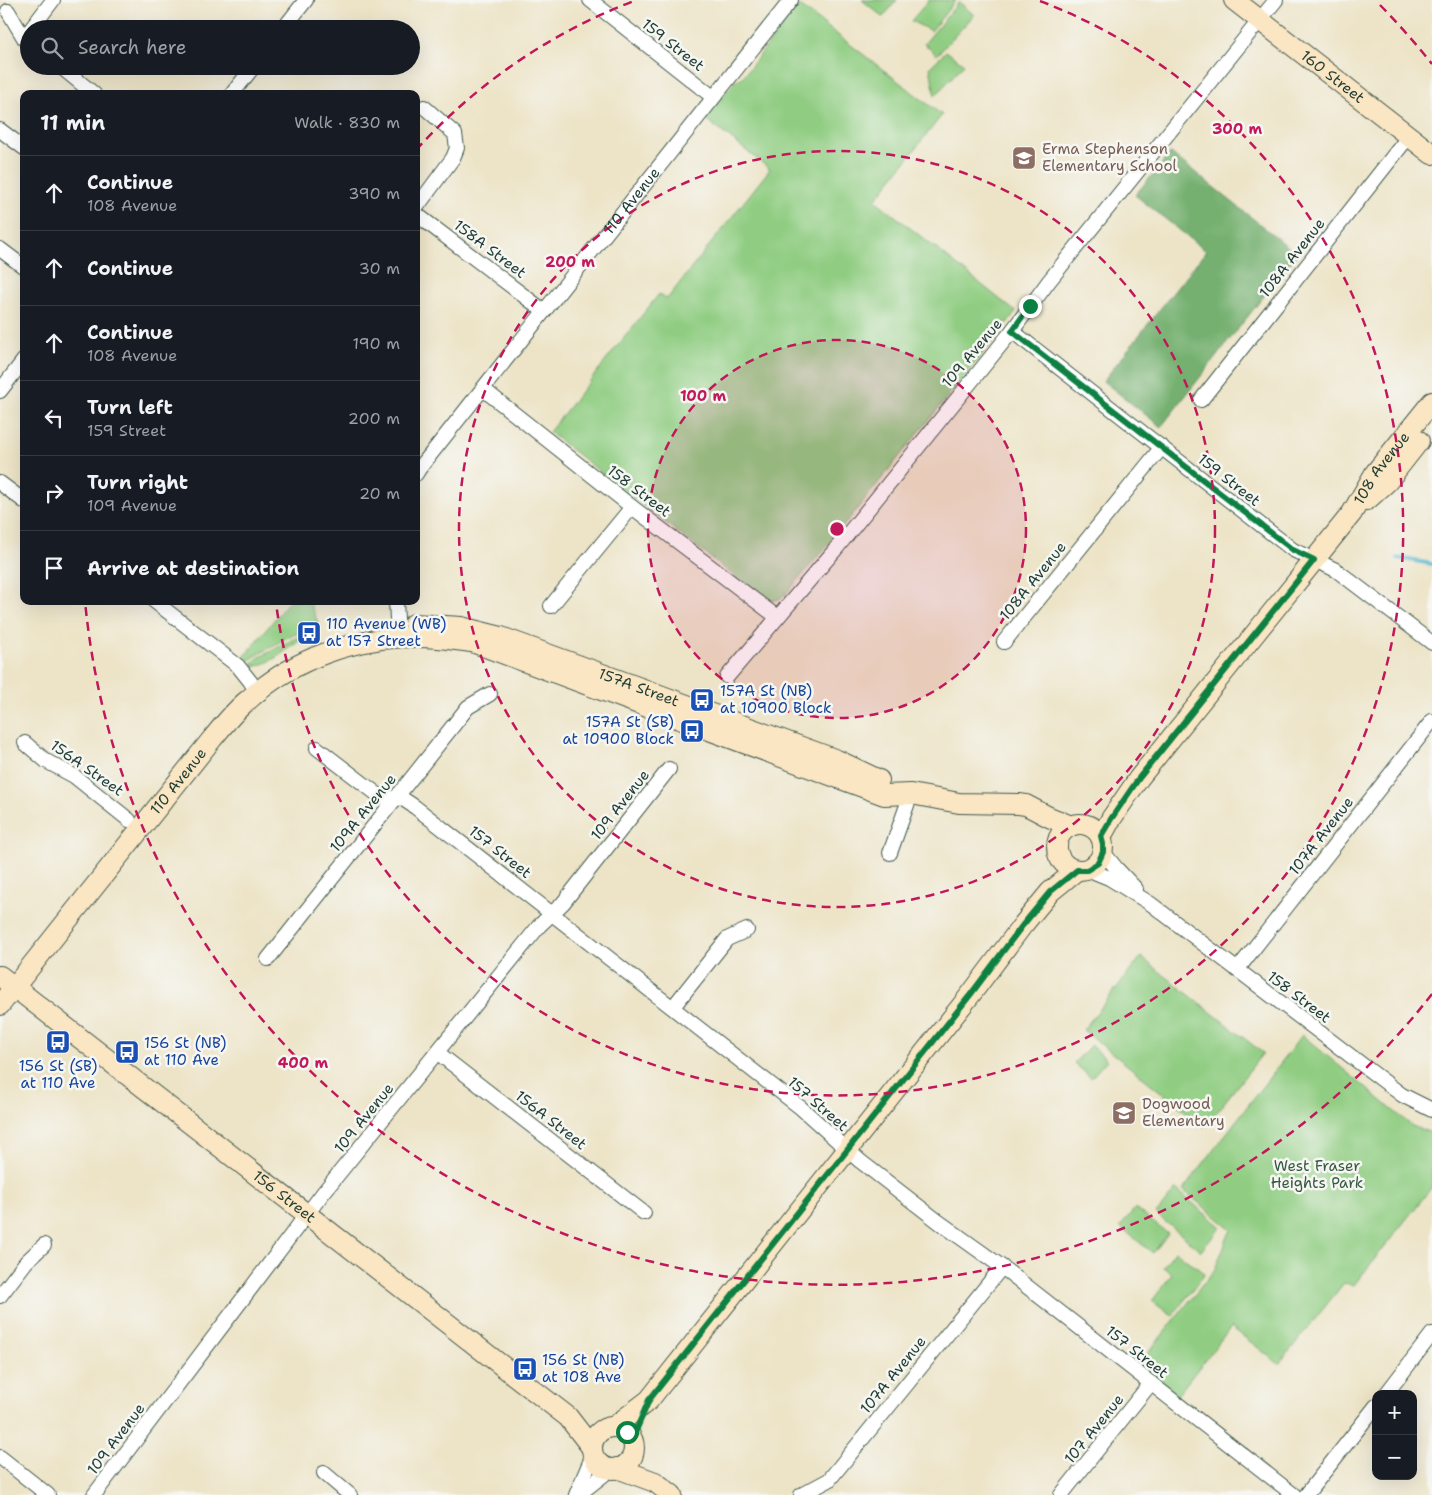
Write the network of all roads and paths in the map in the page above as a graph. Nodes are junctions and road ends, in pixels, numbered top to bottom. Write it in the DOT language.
graph roads {
  1 [pos="53,0"];
  2 [pos="306,0"];
  3 [pos="590,0"];
  4 [pos="791,0"];
  5 [pos="1234,0"];
  6 [pos="1276,0"];
  7 [pos="8,11"];
  8 [pos="39,20"];
  9 [pos="290,20"];
  10 [pos="1260,21"];
  11 [pos="20,25"];
  12 [pos="71,75"];
  13 [pos="247,75"];
  14 [pos="89,90"];
  15 [pos="235,90"];
  16 [pos="713,97"];
  17 [pos="424,107"];
  18 [pos="0,130"];
  19 [pos="1409,136"];
  20 [pos="20,145"];
  21 [pos="1432,154"];
  22 [pos="420,203"];
  23 [pos="420,217"];
  24 [pos="0,249"];
  25 [pos="20,265"];
  26 [pos="544,311"];
  27 [pos="1012,331"];
  28 [pos="20,365"];
  29 [pos="483,389"];
  30 [pos="0,391"];
  31 [pos="1201,400"];
  32 [pos="1432,402"];
  33 [pos="1432,424"];
  34 [pos="1162,447"];
  35 [pos="420,468"];
  36 [pos="0,483"];
  37 [pos="20,498"];
  38 [pos="632,507"];
  39 [pos="1352,513"];
  40 [pos="1314,560"];
  41 [pos="159,605"];
  42 [pos="396,605"];
  43 [pos="551,606"];
  44 [pos="777,617"];
  45 [pos="397,631"];
  46 [pos="1004,642"];
  47 [pos="1432,643"];
  48 [pos="728,677"];
  49 [pos="254,686"];
  50 [pos="490,694"];
  51 [pos="1432,721"];
  52 [pos="25,743"];
  53 [pos="317,748"];
  54 [pos="669,769"];
  55 [pos="906,794"];
  56 [pos="397,798"];
  57 [pos="1003,803"];
  58 [pos="129,820"];
  59 [pos="1090,835"];
  60 [pos="1057,850"];
  61 [pos="890,853"];
  62 [pos="1082,870"];
  63 [pos="89,892"];
  64 [pos="1151,904"];
  65 [pos="552,913"];
  66 [pos="1022,926"];
  67 [pos="747,930"];
  68 [pos="268,959"];
  69 [pos="1237,970"];
  70 [pos="4,981"];
  71 [pos="0,1005"];
  72 [pos="672,1007"];
  73 [pos="438,1053"];
  74 [pos="1432,1110"];
  75 [pos="847,1150"];
  76 [pos="644,1213"];
  77 [pos="307,1214"];
  78 [pos="44,1245"];
  79 [pos="1002,1267"];
  80 [pos="0,1296"];
  81 [pos="1432,1334"];
  82 [pos="1151,1383"];
  83 [pos="1389,1390"];
  84 [pos="649,1400"];
  85 [pos="1372,1411"];
  86 [pos="568,1417"];
  87 [pos="609,1427"];
  88 [pos="633,1444"];
  89 [pos="592,1451"];
  90 [pos="0,1457"];
  91 [pos="614,1469"];
  92 [pos="324,1473"];
  93 [pos="655,1482"];
  94 [pos="48,1495"];
  95 [pos="94,1495"];
  96 [pos="350,1495"];
  97 [pos="577,1495"];
  98 [pos="672,1495"];
  99 [pos="801,1495"];
  100 [pos="1061,1495"];
  101 [pos="1294,1495"];
  102 [pos="1306,1495"];
  1 -- 8 [label="street"];
  2 -- 9 [label="street"];
  3 -- 16 [label="street, 159 Street"];
  4 -- 16 [label="street, 110 Avenue"];
  5 -- 10 [label="street, 160 Street"];
  6 -- 10 [label="street, 109 Avenue"];
  7 -- 11 [label="street"];
  10 -- 19 [label="street, 160 Street"];
  10 -- 27 [label="street, 109 Avenue"];
  12 -- 14 [label="street"];
  13 -- 15 [label="street"];
  16 -- 26 [label="street, 110 Avenue"];
  17 -- 22 [label="street"];
  18 -- 20 [label="street"];
  19 -- 21 [label="street, 160 Street"];
  19 -- 31 [label="street, 108A Avenue"];
  23 -- 26 [label="street, 158A Street"];
  24 -- 25 [label="street"];
  26 -- 29 [label="street, 110 Avenue"];
  27 -- 34 [label="street, 159 Street"];
  27 -- 44 [label="street, 109 Avenue"];
  28 -- 30 [label="street"];
  29 -- 35 [label="street, 110 Avenue"];
  29 -- 38 [label="street, 158 Street"];
  32 -- 39 [label="street, 108 Avenue"];
  33 -- 39 [label="street, 108 Avenue"];
  34 -- 40 [label="street, 159 Street"];
  34 -- 46 [label="street, 108A Avenue"];
  36 -- 37 [label="street"];
  38 -- 43 [label="street"];
  38 -- 44 [label="street, 158 Street"];
  39 -- 40 [label="street, 108 Avenue"];
  40 -- 47 [label="street, 159 Street"];
  40 -- 59 [label="street, 108 Avenue"];
  41 -- 49 [label="street"];
  42 -- 45 [label="street"];
  44 -- 48 [label="street, 109 Avenue"];
  45 -- 49 [label="street, 110 Avenue"];
  45 -- 55 [label="street, 157A Street"];
  49 -- 58 [label="street, 110 Avenue"];
  49 -- 63 [label="street, 110 Avenue"];
  50 -- 56 [label="street, 109A Avenue"];
  51 -- 69 [label="street, 107A Avenue"];
  52 -- 58 [label="street, 156A Street"];
  53 -- 56 [label="street, 157 Street"];
  54 -- 65 [label="street, 109 Avenue"];
  55 -- 57 [label="street, 157A Street"];
  55 -- 61 [label="street"];
  56 -- 65 [label="street, 157 Street"];
  56 -- 68 [label="street, 109A Avenue"];
  57 -- 59 [label="street, 157A Street"];
  57 -- 60 [label="street, 157A Street"];
  58 -- 63 [label="street"];
  58 -- 70 [label="street, 110 Avenue"];
  59 -- 60 [label="street"];
  59 -- 62 [label="street"];
  59 -- 64 [label="street, 158 Street"];
  60 -- 62 [label="street"];
  60 -- 66 [label="street"];
  62 -- 64 [label="street, 158 Street"];
  62 -- 66 [label="street"];
  63 -- 70 [label="street, 110 Avenue"];
  64 -- 69 [label="street, 158 Street"];
  65 -- 72 [label="street, 157 Street"];
  65 -- 73 [label="street, 109 Avenue"];
  66 -- 75 [label="street"];
  67 -- 72 [label="street"];
  69 -- 74 [label="street, 158 Street"];
  70 -- 71 [label="street, 110 Avenue"];
  70 -- 77 [label="street, 156 Street"];
  72 -- 75 [label="street, 157 Street"];
  73 -- 76 [label="street, 156A Street"];
  73 -- 77 [label="street, 109 Avenue"];
  75 -- 79 [label="street, 157 Street"];
  75 -- 84 [label="street"];
  77 -- 86 [label="street, 156 Street"];
  77 -- 95 [label="street, 109 Avenue"];
  78 -- 80 [label="street"];
  79 -- 82 [label="street, 157 Street"];
  79 -- 99 [label="street, 107A Avenue"];
  81 -- 83 [label="street"];
  82 -- 100 [label="street, 107 Avenue"];
  82 -- 101 [label="street, 157 Street"];
  84 -- 87 [label="street"];
  84 -- 88 [label="street"];
  85 -- 102 [label="street"];
  86 -- 87 [label="street, 156 Street"];
  86 -- 89 [label="street, 156 Street"];
  87 -- 88 [label="street"];
  87 -- 89 [label="street"];
  88 -- 91 [label="street"];
  88 -- 93 [label="street"];
  89 -- 91 [label="street"];
  89 -- 97 [label="street"];
  90 -- 94 [label="street"];
  91 -- 93 [label="street"];
  91 -- 97 [label="street"];
  92 -- 96 [label="street"];
  93 -- 98 [label="street"];
}
